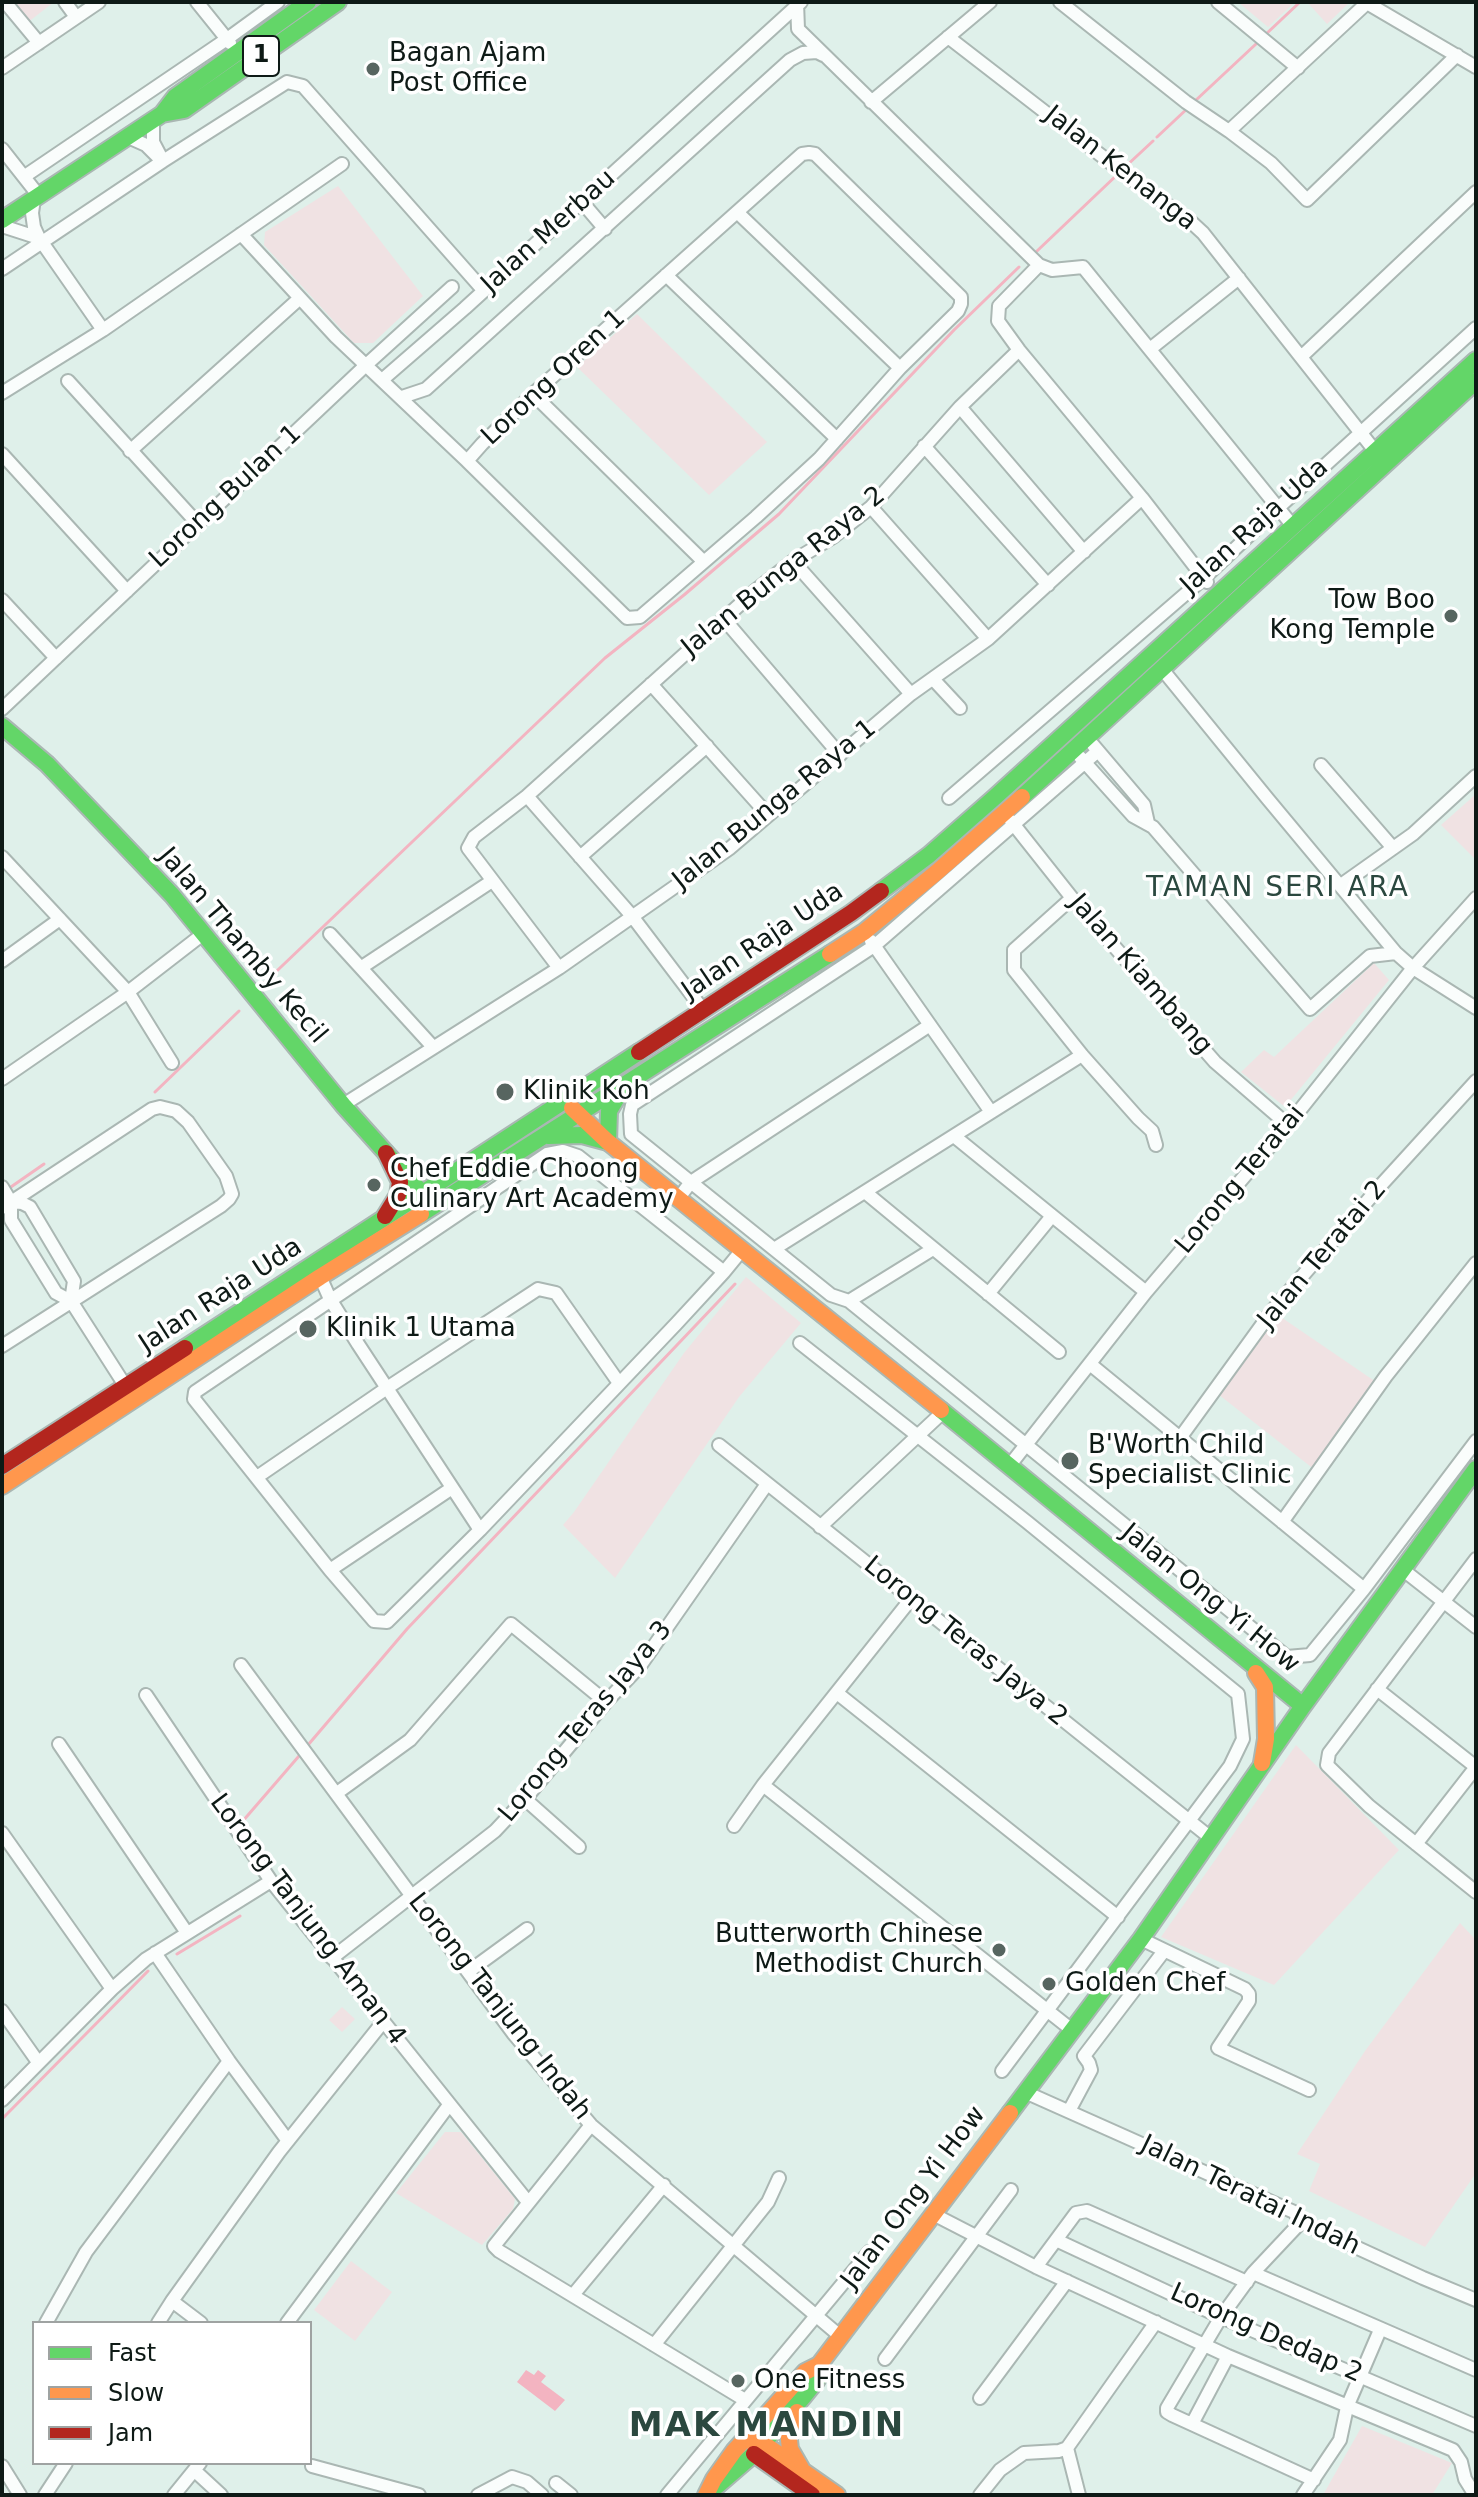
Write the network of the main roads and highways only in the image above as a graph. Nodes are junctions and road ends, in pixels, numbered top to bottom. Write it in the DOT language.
graph roads {
  1 [pos="338,2"];
  2 [pos="306,3"];
  3 [pos="158,117"];
  4 [pos="2,223"];
  5 [pos="1476,360"];
  6 [pos="1476,381"];
  7 [pos="5,732"];
  8 [pos="925,858"];
  9 [pos="937,872"];
  10 [pos="623,1087"];
  11 [pos="566,1100"];
  12 [pos="578,1115"];
  13 [pos="542,1137"];
  14 [pos="608,1142"];
  15 [pos="386,1153"];
  16 [pos="429,1200"];
  17 [pos="381,1221"];
  18 [pos="317,1271"];
  19 [pos="2,1466"];
  20 [pos="1476,1469"];
  21 [pos="2,1486"];
  22 [pos="1251,1664"];
  23 [pos="1303,1706"];
  24 [pos="1260,1769"];
  25 [pos="819,2365"];
  26 [pos="804,2396"];
  27 [pos="769,2412"];
  28 [pos="758,2448"];
  29 [pos="736,2459"];
  30 [pos="774,2469"];
  31 [pos="804,2473"];
  32 [pos="708,2492"];
  33 [pos="812,2495"];
  34 [pos="837,2495"];
  1 -- 3 [label="main road, 1"];
  2 -- 3 [label="main road, 1"];
  3 -- 4 [label="main road, 1"];
  5 -- 8 [label="main road, Jalan Raja Uda"];
  6 -- 9 [label="main road, Jalan Raja Uda"];
  7 -- 15 [label="main road, Jalan Thamby Kecil"];
  8 -- 9 [label="main road"];
  8 -- 11 [label="main road, Jalan Raja Uda"];
  9 -- 10 [label="main road, Jalan Raja Uda"];
  10 -- 12 [label="main road, Jalan Raja Uda"];
  10 -- 14 [label="main road"];
  11 -- 12 [label="main road, Jalan Ong Yi How"];
  11 -- 16 [label="main road, Jalan Raja Uda"];
  12 -- 13 [label="main road, Jalan Raja Uda"];
  12 -- 14 [label="main road, Jalan Ong Yi How"];
  13 -- 14 [label="main road"];
  13 -- 16 [label="main road, Jalan Raja Uda"];
  14 -- 22 [label="main road, Jalan Ong Yi How"];
  15 -- 16 [label="main road, Jalan Thamby Kecil"];
  15 -- 17 [label="main road"];
  16 -- 17 [label="main road, Jalan Raja Uda"];
  16 -- 18 [label="main road, Jalan Raja Uda"];
  17 -- 18 [label="main road, Jalan Raja Uda"];
  18 -- 19 [label="main road, Jalan Raja Uda"];
  18 -- 21 [label="main road, Jalan Raja Uda"];
  20 -- 23 [label="main road"];
  22 -- 23 [label="main road, Jalan Ong Yi How"];
  22 -- 24 [label="main road"];
  23 -- 24 [label="main road, Jalan Ong Yi How"];
  24 -- 25 [label="main road, Jalan Ong Yi How"];
  25 -- 26 [label="main road, Jalan Ong Yi How"];
  25 -- 27 [label="main road, Jalan Ong Yi How"];
  26 -- 28 [label="main road, Jalan Ong Yi How"];
  26 -- 31 [label="main road"];
  27 -- 28 [label="main road"];
  27 -- 29 [label="main road, Jalan Ong Yi How"];
  28 -- 29 [label="main road, Jalan Ong Yi How"];
  28 -- 30 [label="main road"];
  28 -- 31 [label="main road"];
  29 -- 30 [label="main road"];
  29 -- 32 [label="main road"];
  30 -- 33 [label="main road"];
  31 -- 34 [label="main road"];
}
